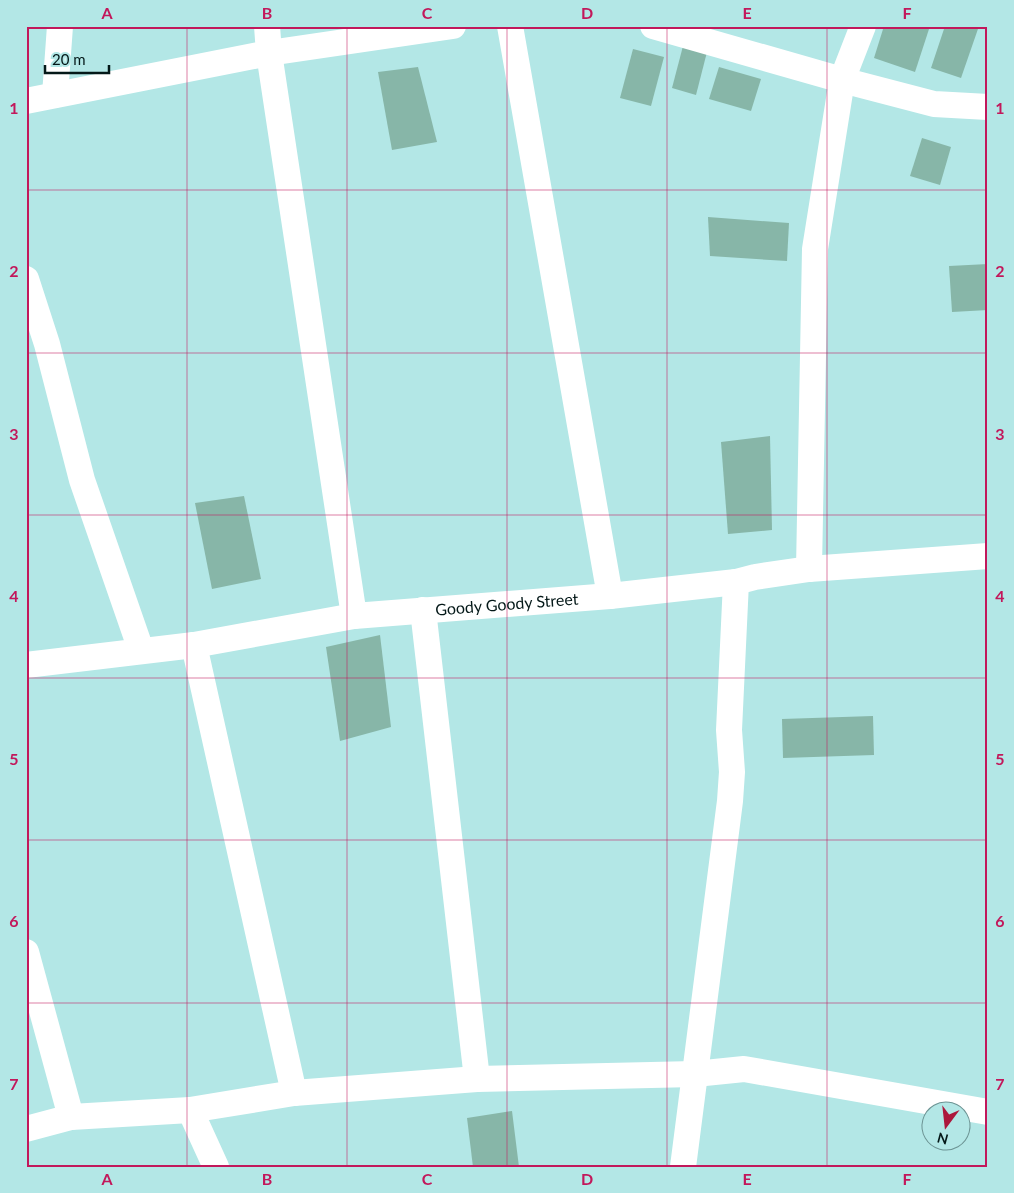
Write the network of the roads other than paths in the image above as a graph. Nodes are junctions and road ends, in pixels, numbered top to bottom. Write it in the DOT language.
graph roads {
  1 [pos="60,26"];
  2 [pos="268,26"];
  3 [pos="453,26"];
  4 [pos="510,26"];
  5 [pos="653,26"];
  6 [pos="863,26"];
  7 [pos="269,53"];
  8 [pos="842,80"];
  9 [pos="55,95"];
  10 [pos="26,101"];
  11 [pos="988,108"];
  12 [pos="26,278"];
  13 [pos="988,556"];
  14 [pos="809,569"];
  15 [pos="736,582"];
  16 [pos="610,596"];
  17 [pos="423,610"];
  18 [pos="354,616"];
  19 [pos="194,645"];
  20 [pos="141,650"];
  21 [pos="26,664"];
  22 [pos="26,952"];
  23 [pos="695,1074"];
  24 [pos="478,1079"];
  25 [pos="294,1093"];
  26 [pos="190,1110"];
  27 [pos="988,1112"];
  28 [pos="71,1117"];
  29 [pos="26,1129"];
  30 [pos="216,1167"];
  31 [pos="683,1167"];
  1 -- 9 [label="street"];
  2 -- 7 [label="street"];
  3 -- 7 [label="street"];
  4 -- 16 [label="street"];
  5 -- 8 [label="street"];
  6 -- 8 [label="street"];
  7 -- 9 [label="street"];
  7 -- 18 [label="street"];
  8 -- 11 [label="street"];
  8 -- 14 [label="street"];
  9 -- 10 [label="street"];
  12 -- 20 [label="street"];
  13 -- 14 [label="street, Goody Goody Street"];
  14 -- 15 [label="street, Goody Goody Street"];
  15 -- 16 [label="street, Goody Goody Street"];
  15 -- 23 [label="street"];
  16 -- 17 [label="street, Goody Goody Street"];
  17 -- 18 [label="street, Goody Goody Street"];
  17 -- 24 [label="street"];
  18 -- 19 [label="street, Goody Goody Street"];
  19 -- 20 [label="street, Goody Goody Street"];
  19 -- 25 [label="street"];
  20 -- 21 [label="street, Goody Goody Street"];
  22 -- 28 [label="street"];
  23 -- 24 [label="street"];
  23 -- 27 [label="street"];
  23 -- 31 [label="street"];
  24 -- 25 [label="street"];
  25 -- 26 [label="street"];
  26 -- 28 [label="street"];
  26 -- 30 [label="street"];
  28 -- 29 [label="street"];
}
